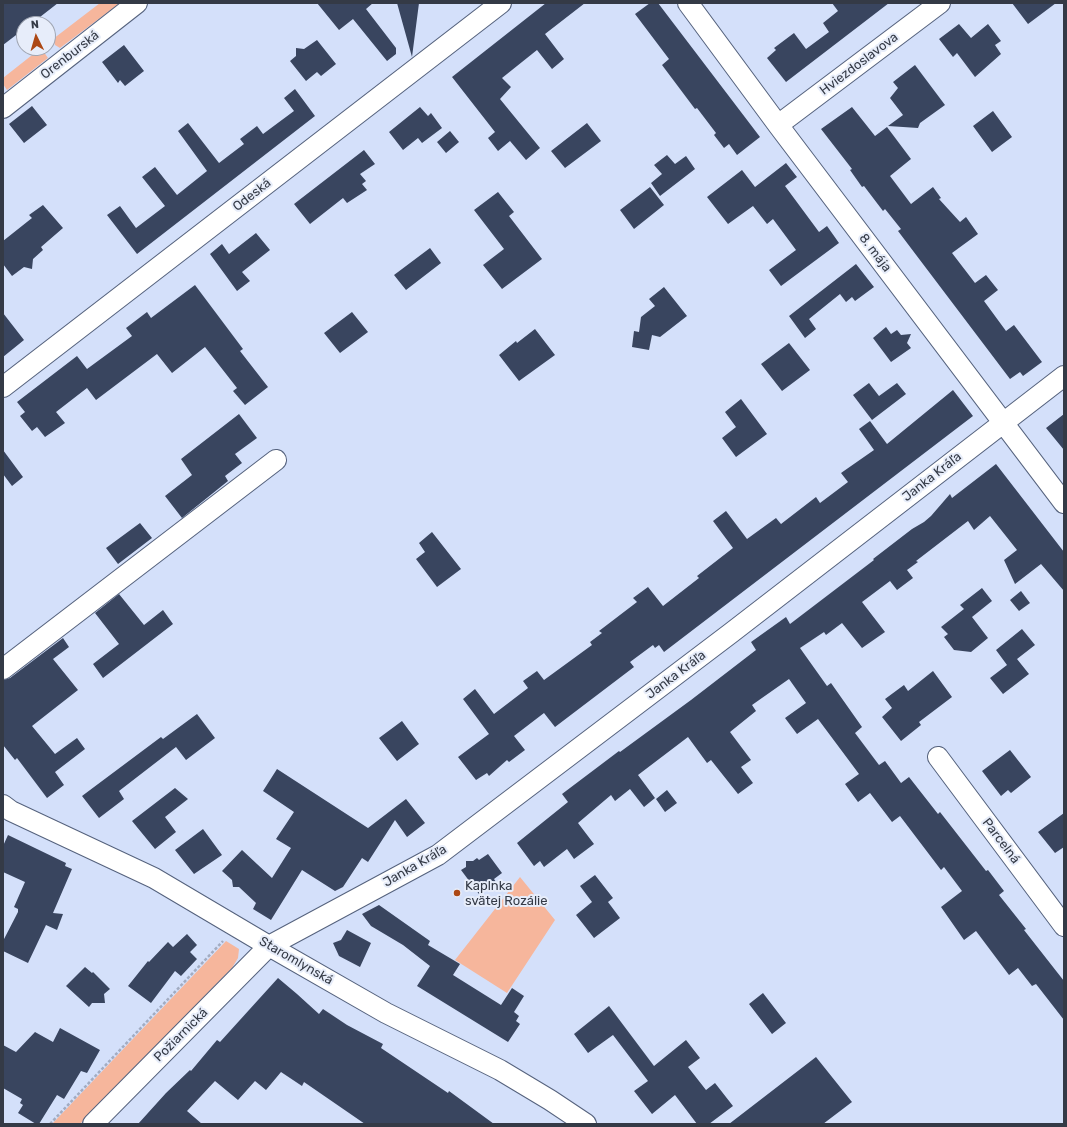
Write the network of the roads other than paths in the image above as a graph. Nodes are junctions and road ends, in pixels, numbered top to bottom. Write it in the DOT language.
graph roads {
  1 [pos="138,3"];
  2 [pos="502,3"];
  3 [pos="688,3"];
  4 [pos="940,3"];
  5 [pos="3,108"];
  6 [pos="778,125"];
  7 [pos="1064,376"];
  8 [pos="3,387"];
  9 [pos="1003,422"];
  10 [pos="276,460"];
  11 [pos="1064,503"];
  12 [pos="3,669"];
  13 [pos="938,757"];
  14 [pos="3,805"];
  15 [pos="1064,926"];
  16 [pos="269,946"];
  17 [pos="93,1124"];
  18 [pos="586,1124"];
  1 -- 5 [label="street, Orenburská"];
  2 -- 8 [label="street, Odeská"];
  3 -- 6 [label="street, 8. mája"];
  4 -- 6 [label="street, Hviezdoslavova"];
  6 -- 9 [label="street, 8. mája"];
  7 -- 9 [label="street, Janka Kráľa"];
  9 -- 11 [label="street, 8. mája"];
  9 -- 16 [label="street, Janka Kráľa"];
  10 -- 12 [label="street"];
  13 -- 15 [label="street, Parcelná"];
  14 -- 16 [label="street, Staromlynská"];
  16 -- 17 [label="street, Požiarnická"];
  16 -- 18 [label="street, Staromlynská"];
}
